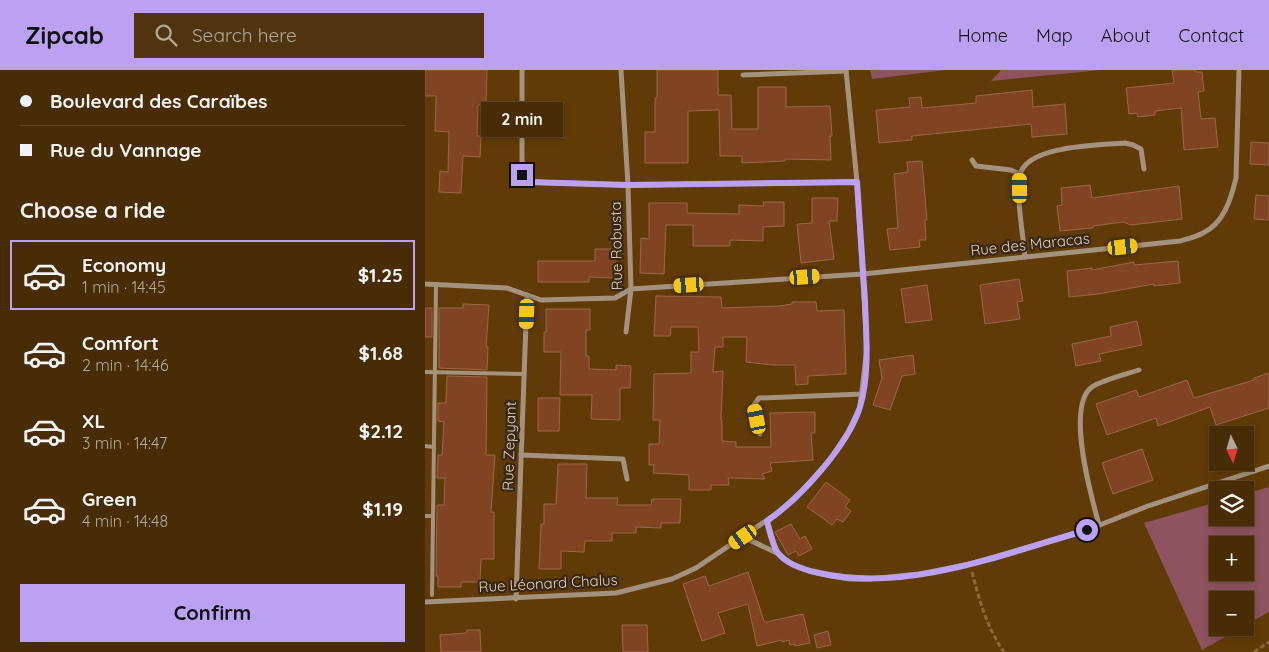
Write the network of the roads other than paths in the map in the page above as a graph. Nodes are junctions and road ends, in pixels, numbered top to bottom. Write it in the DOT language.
graph roads {
  1 [pos="522,70"];
  2 [pos="621,70"];
  3 [pos="846,70"];
  4 [pos="1239,70"];
  5 [pos="743,75"];
  6 [pos="972,160"];
  7 [pos="1144,169"];
  8 [pos="1020,174"];
  9 [pos="857,182"];
  10 [pos="627,185"];
  11 [pos="1025,257"];
  12 [pos="863,274"];
  13 [pos="425,284"];
  14 [pos="436,285"];
  15 [pos="631,289"];
  16 [pos="527,295"];
  17 [pos="626,332"];
  18 [pos="1139,370"];
  19 [pos="425,372"];
  20 [pos="435,372"];
  21 [pos="524,374"];
  22 [pos="863,394"];
  23 [pos="760,434"];
  24 [pos="425,446"];
  25 [pos="434,446"];
  26 [pos="521,456"];
  27 [pos="1269,466"];
  28 [pos="627,479"];
  29 [pos="425,516"];
  30 [pos="433,516"];
  31 [pos="767,521"];
  32 [pos="1099,525"];
  33 [pos="743,537"];
  34 [pos="777,553"];
  35 [pos="432,595"];
  36 [pos="516,599"];
  37 [pos="425,602"];
  1 -- 10 [label="street"];
  2 -- 10 [label="street, Rue Robusta"];
  3 -- 5 [label="street"];
  3 -- 9 [label="street, Rue Léonard Chalus"];
  4 -- 11 [label="street, Rue des Maracas"];
  6 -- 8 [label="street"];
  7 -- 8 [label="street"];
  8 -- 11 [label="street"];
  9 -- 10 [label="street"];
  9 -- 12 [label="street, Rue Léonard Chalus"];
  10 -- 15 [label="street, Rue Robusta"];
  11 -- 12 [label="street, Rue des Maracas"];
  12 -- 15 [label="street, Rue des Maracas"];
  12 -- 22 [label="street, Rue Léonard Chalus"];
  13 -- 14 [label="street, Rue des Maracas"];
  14 -- 16 [label="street, Rue des Maracas"];
  14 -- 20 [label="lane"];
  15 -- 16 [label="street, Rue des Maracas"];
  15 -- 17 [label="street, Rue Robusta"];
  16 -- 21 [label="street, Rue Zepyant"];
  18 -- 32 [label="street"];
  19 -- 20 [label="lane"];
  20 -- 21 [label="lane"];
  20 -- 25 [label="lane"];
  21 -- 26 [label="street, Rue Zepyant"];
  22 -- 23 [label="street"];
  22 -- 31 [label="street, Rue Léonard Chalus"];
  24 -- 25 [label="lane"];
  25 -- 30 [label="lane"];
  26 -- 28 [label="street"];
  26 -- 36 [label="street, Rue Zepyant"];
  27 -- 32 [label="street"];
  29 -- 30 [label="lane"];
  30 -- 35 [label="lane"];
  31 -- 33 [label="street, Rue Léonard Chalus"];
  31 -- 34 [label="street"];
  32 -- 34 [label="street"];
  33 -- 34 [label="street"];
  33 -- 36 [label="street, Rue Léonard Chalus"];
  36 -- 37 [label="street, Rue Léonard Chalus"];
}
